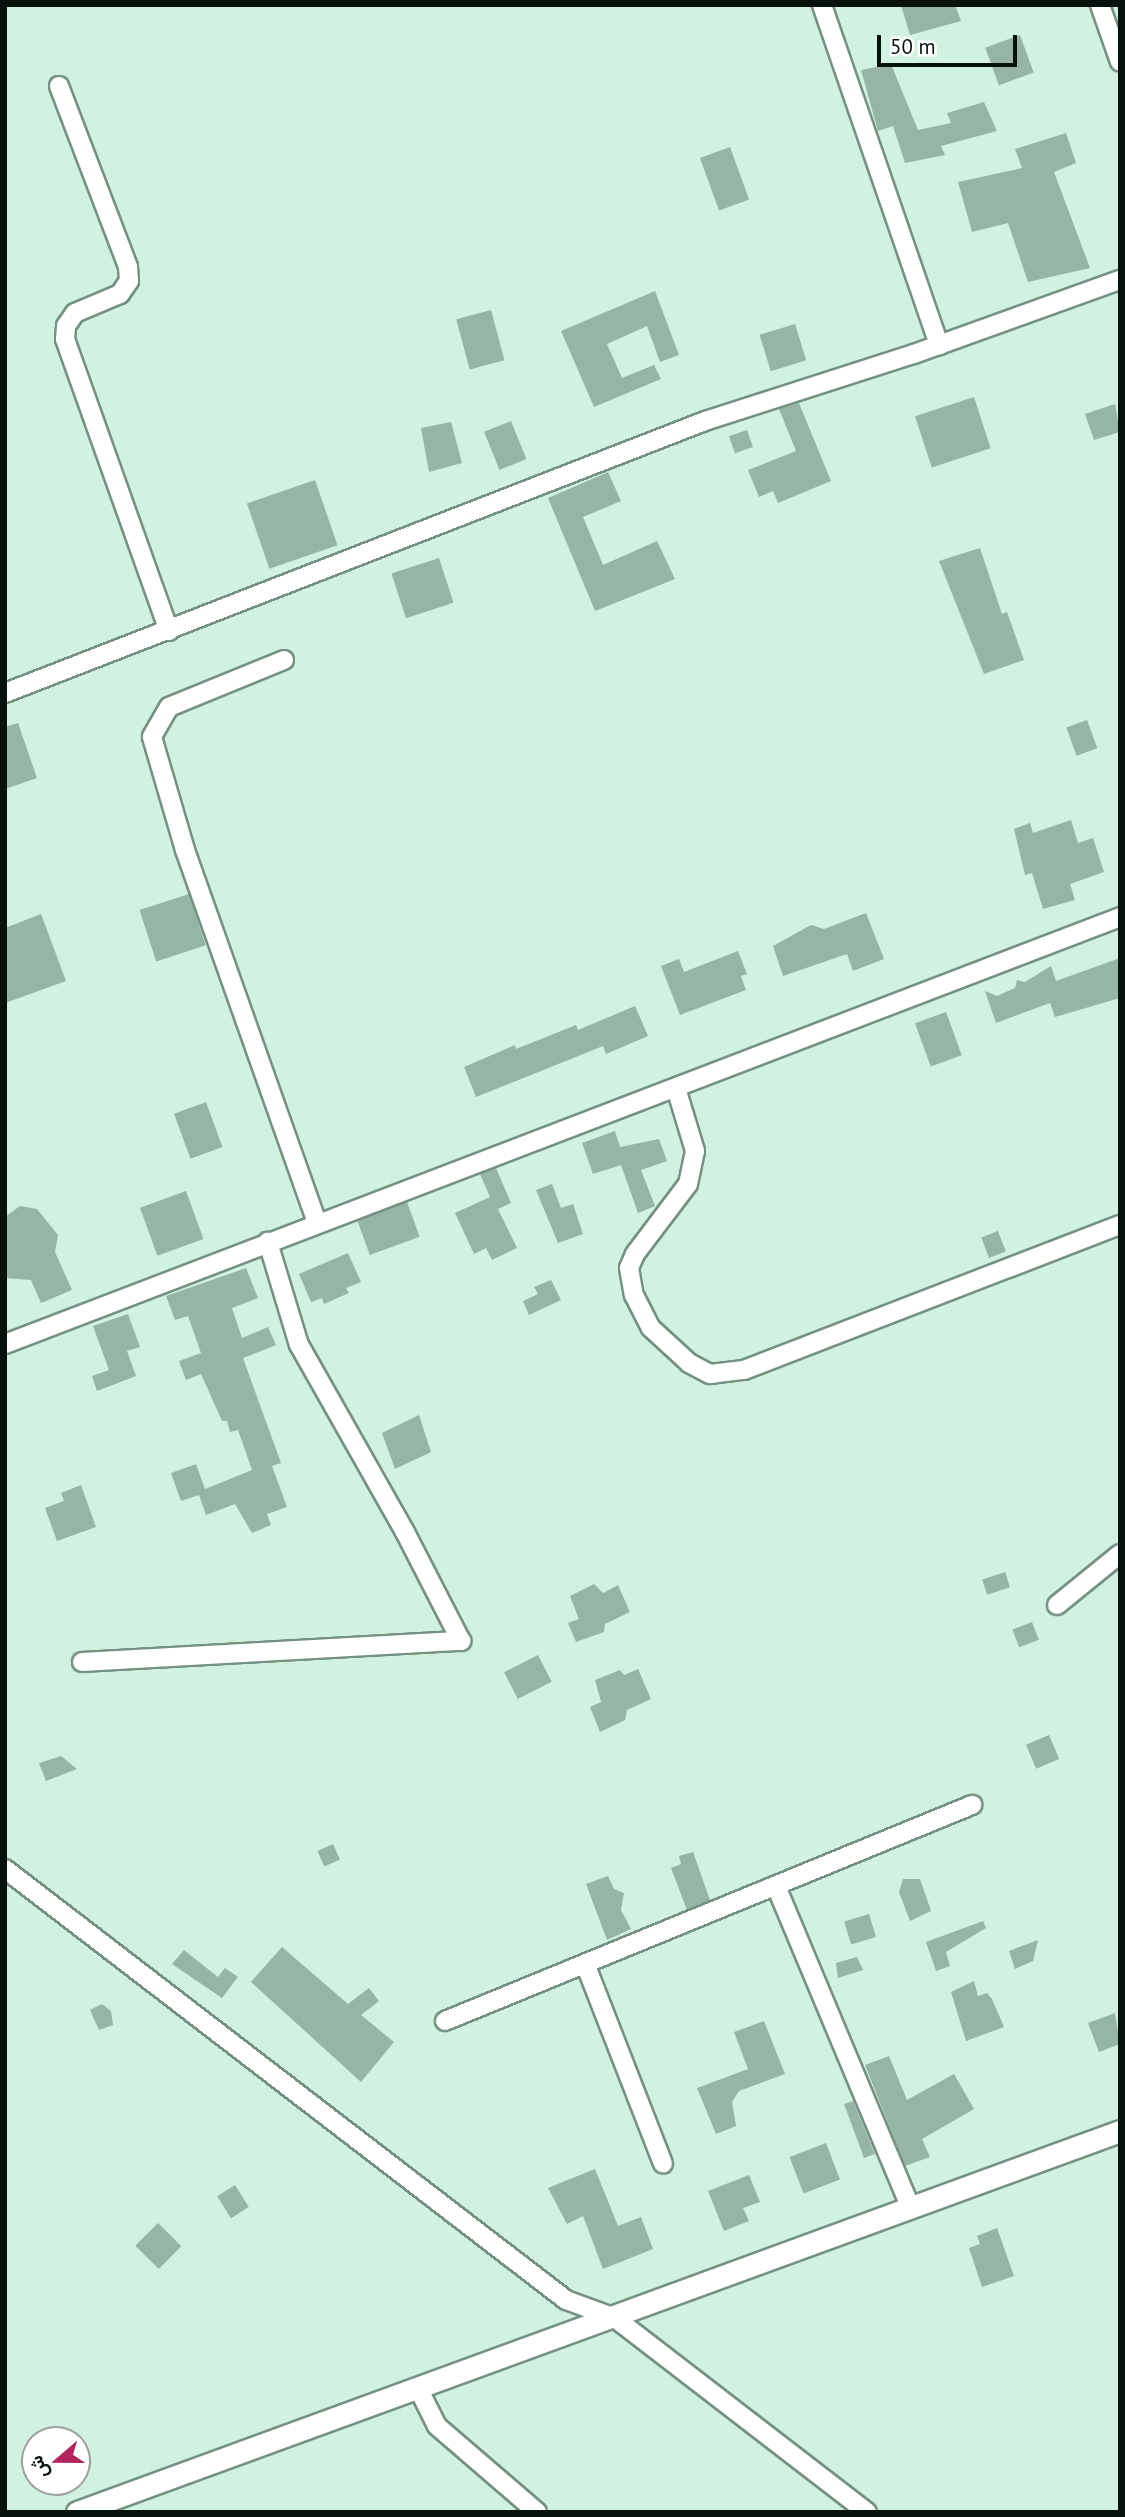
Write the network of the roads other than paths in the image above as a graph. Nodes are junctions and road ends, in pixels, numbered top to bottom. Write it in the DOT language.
graph roads {
  1 [pos="822,5"];
  2 [pos="1100,5"];
  3 [pos="1120,62"];
  4 [pos="59,86"];
  5 [pos="1120,280"];
  6 [pos="939,345"];
  7 [pos="169,631"];
  8 [pos="284,660"];
  9 [pos="5,694"];
  10 [pos="1120,917"];
  11 [pos="676,1088"];
  12 [pos="317,1223"];
  13 [pos="1120,1225"];
  14 [pos="268,1242"];
  15 [pos="5,1344"];
  16 [pos="1120,1554"];
  17 [pos="1057,1605"];
  18 [pos="82,1662"];
  19 [pos="972,1805"];
  20 [pos="5,1869"];
  21 [pos="776,1886"];
  22 [pos="586,1966"];
  23 [pos="445,2021"];
  24 [pos="1120,2131"];
  25 [pos="663,2163"];
  26 [pos="910,2207"];
  27 [pos="615,2318"];
  28 [pos="418,2388"];
  29 [pos="77,2512"];
  30 [pos="537,2512"];
  31 [pos="867,2512"];
  1 -- 6 [label="street"];
  2 -- 3 [label="street"];
  4 -- 7 [label="street"];
  5 -- 6 [label="street"];
  6 -- 7 [label="street"];
  7 -- 9 [label="street"];
  8 -- 12 [label="street"];
  10 -- 11 [label="street"];
  11 -- 12 [label="street"];
  11 -- 13 [label="street"];
  12 -- 14 [label="street"];
  14 -- 15 [label="street"];
  14 -- 18 [label="street"];
  16 -- 17 [label="street"];
  19 -- 21 [label="street"];
  20 -- 27 [label="street"];
  21 -- 22 [label="street"];
  21 -- 26 [label="street"];
  22 -- 23 [label="street"];
  22 -- 25 [label="street"];
  24 -- 26 [label="street"];
  26 -- 27 [label="street"];
  27 -- 28 [label="street"];
  27 -- 31 [label="street"];
  28 -- 29 [label="street"];
  28 -- 30 [label="street"];
}
